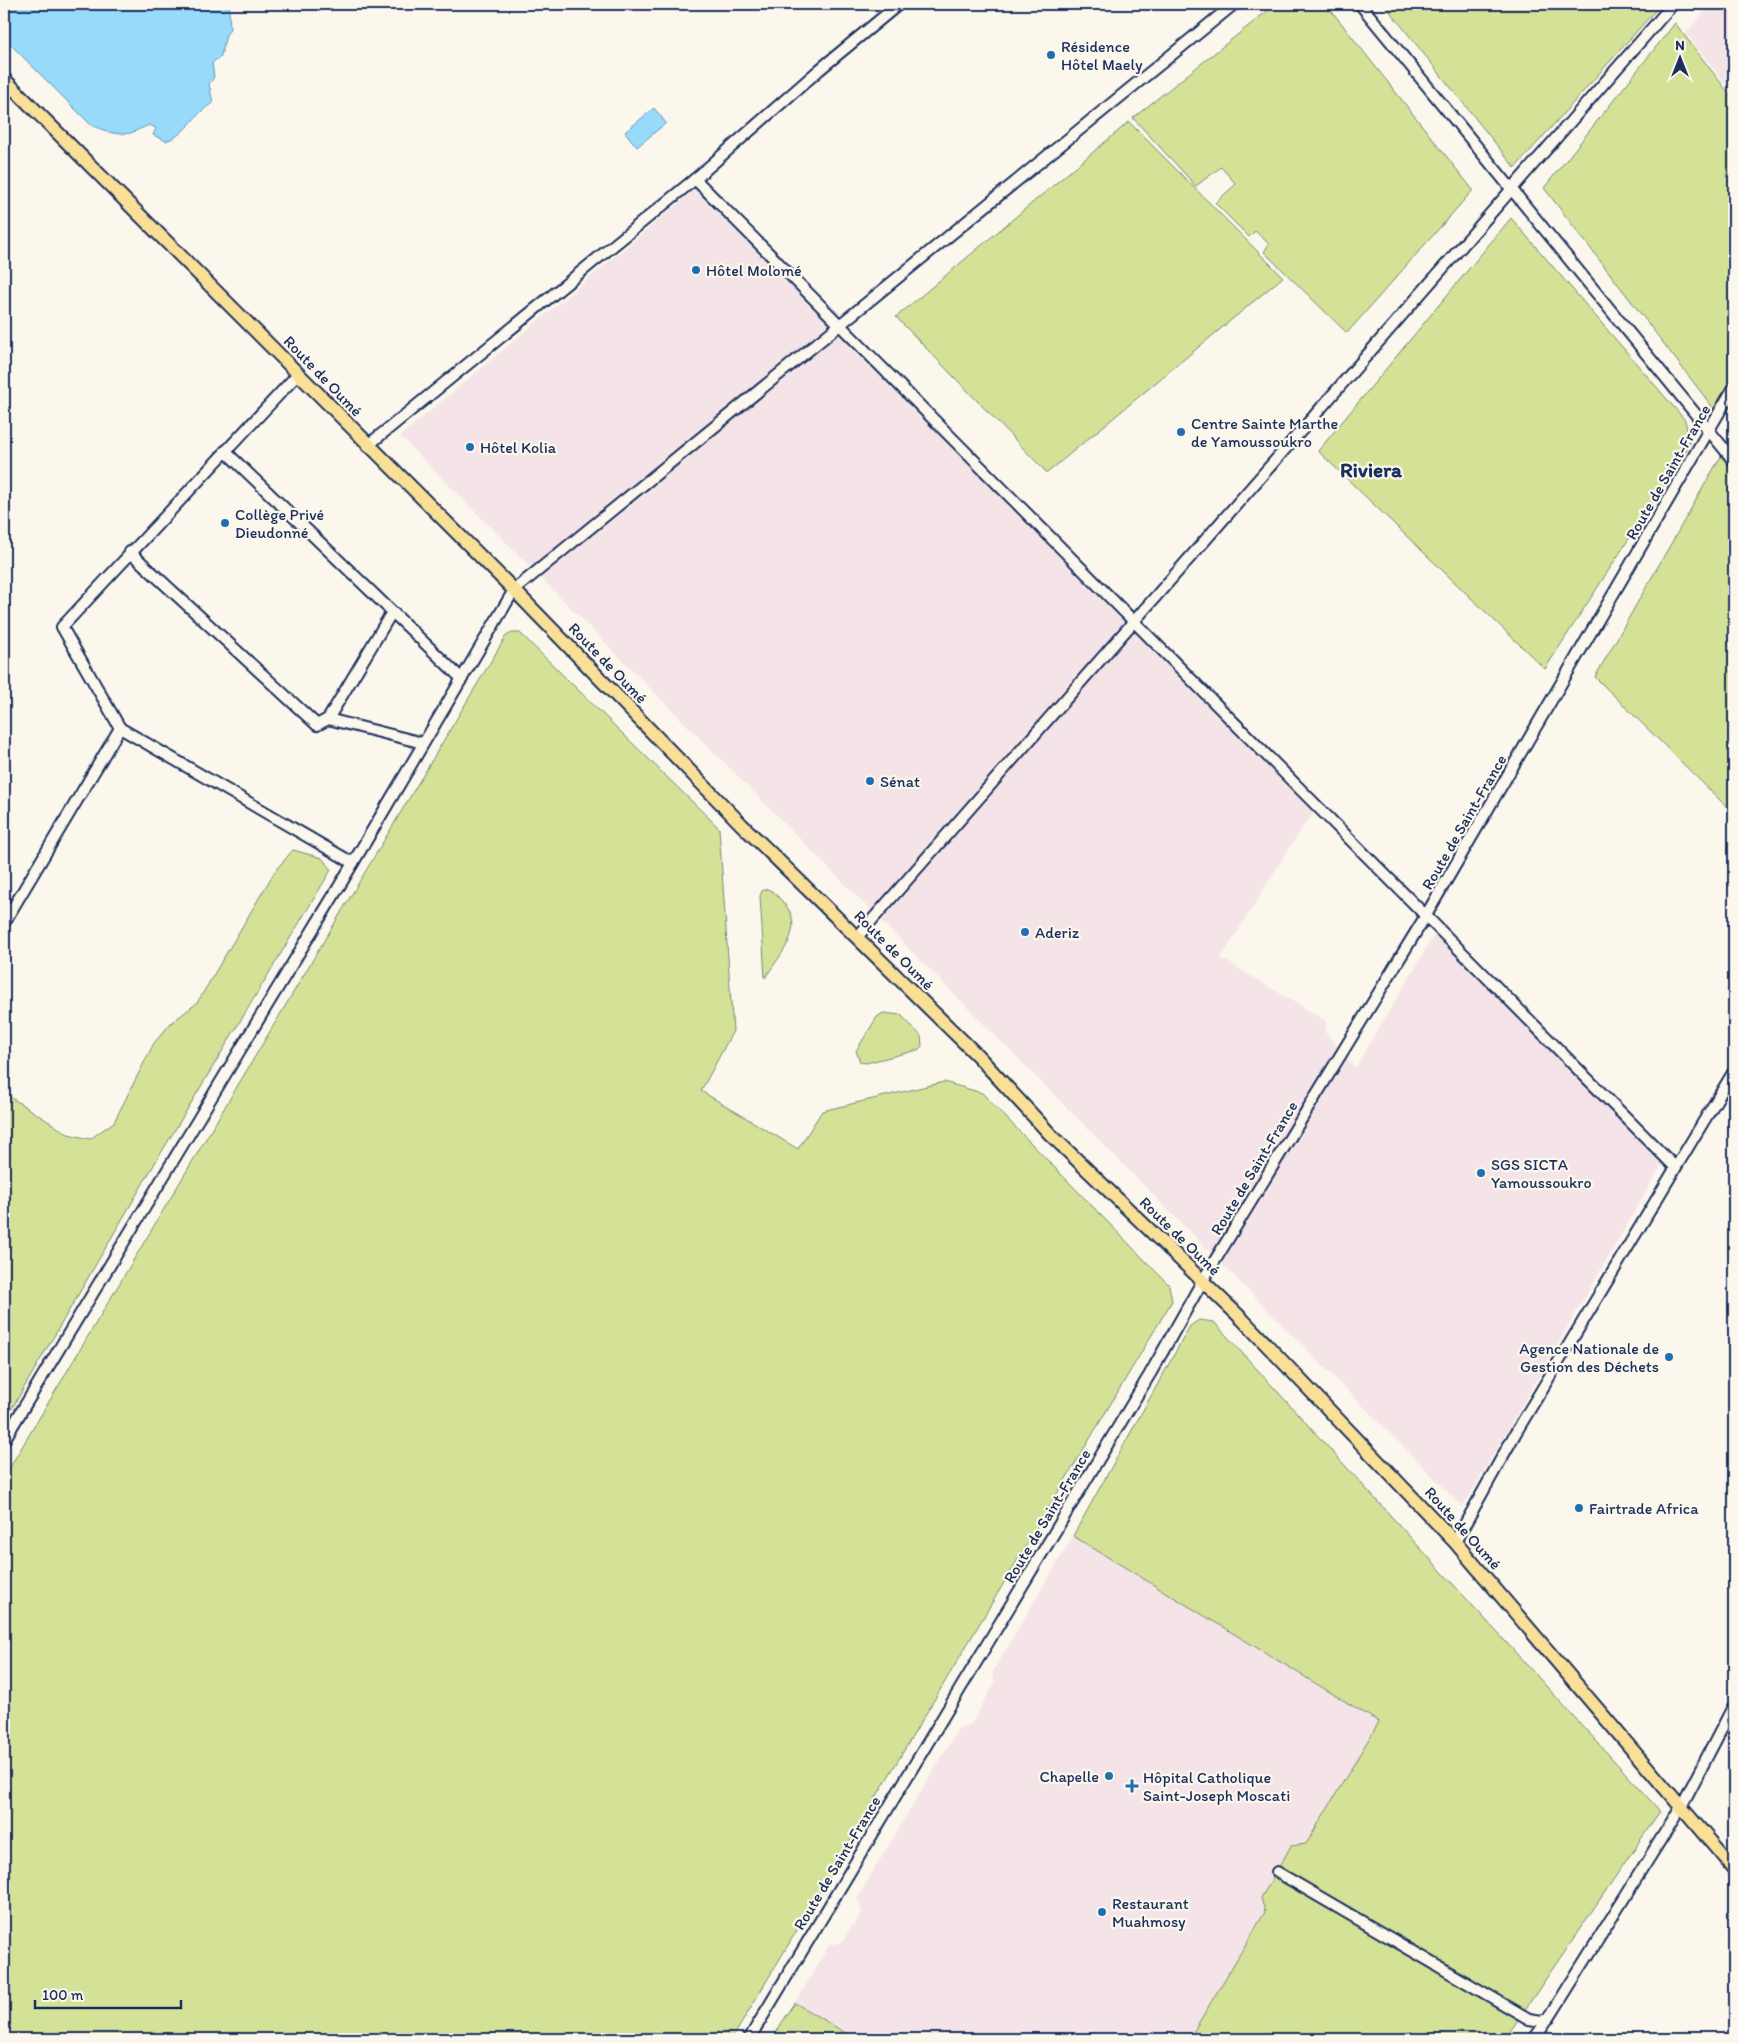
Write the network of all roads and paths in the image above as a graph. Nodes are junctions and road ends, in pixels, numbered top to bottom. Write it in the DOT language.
graph roads {
  1 [pos="898,4"];
  2 [pos="1234,4"];
  3 [pos="1360,4"];
  4 [pos="1673,4"];
  5 [pos="4,79"];
  6 [pos="694,179"];
  7 [pos="1512,188"];
  8 [pos="841,326"];
  9 [pos="298,374"];
  10 [pos="1734,387"];
  11 [pos="1710,431"];
  12 [pos="368,446"];
  13 [pos="225,451"];
  14 [pos="1734,461"];
  15 [pos="130,552"];
  16 [pos="514,590"];
  17 [pos="392,612"];
  18 [pos="1135,622"];
  19 [pos="462,679"];
  20 [pos="328,719"];
  21 [pos="120,728"];
  22 [pos="424,743"];
  23 [pos="353,863"];
  24 [pos="1425,917"];
  25 [pos="4,923"];
  26 [pos="858,936"];
  27 [pos="1734,1071"];
  28 [pos="1675,1167"];
  29 [pos="1203,1280"];
  30 [pos="4,1440"];
  31 [pos="1455,1542"];
  32 [pos="1734,1705"];
  33 [pos="1681,1807"];
  34 [pos="1734,1869"];
  35 [pos="1277,1872"];
  36 [pos="1549,2018"];
  37 [pos="749,2039"];
  38 [pos="1534,2039"];
  1 -- 6 [label="street"];
  2 -- 8 [label="street"];
  3 -- 7 [label="street"];
  4 -- 7 [label="street"];
  5 -- 9 [label="main road, Route de Oumé"];
  6 -- 8 [label="street"];
  6 -- 12 [label="street"];
  7 -- 11 [label="street"];
  7 -- 18 [label="street"];
  8 -- 16 [label="street"];
  8 -- 18 [label="street"];
  9 -- 12 [label="main road, Route de Oumé"];
  9 -- 13 [label="street"];
  10 -- 11 [label="street, Route de Saint-France"];
  11 -- 14 [label="street"];
  11 -- 24 [label="street, Route de Saint-France"];
  12 -- 16 [label="main road, Route de Oumé"];
  13 -- 15 [label="street"];
  13 -- 17 [label="street"];
  15 -- 20 [label="street"];
  15 -- 21 [label="street"];
  16 -- 19 [label="street"];
  16 -- 26 [label="main road, Route de Oumé"];
  17 -- 19 [label="street"];
  17 -- 20 [label="street"];
  18 -- 24 [label="street"];
  18 -- 26 [label="street"];
  19 -- 22 [label="street"];
  20 -- 22 [label="street"];
  21 -- 23 [label="street"];
  21 -- 25 [label="street"];
  22 -- 23 [label="street"];
  23 -- 30 [label="street"];
  24 -- 28 [label="street"];
  24 -- 29 [label="street, Route de Saint-France"];
  26 -- 29 [label="main road, Route de Oumé"];
  27 -- 28 [label="street"];
  28 -- 31 [label="street"];
  29 -- 31 [label="main road, Route de Oumé"];
  29 -- 37 [label="street, Route de Saint-France"];
  31 -- 33 [label="main road, Route de Oumé"];
  32 -- 33 [label="street"];
  33 -- 34 [label="main road, Route de Oumé"];
  33 -- 36 [label="street"];
  35 -- 36 [label="street"];
  36 -- 38 [label="street"];
}
